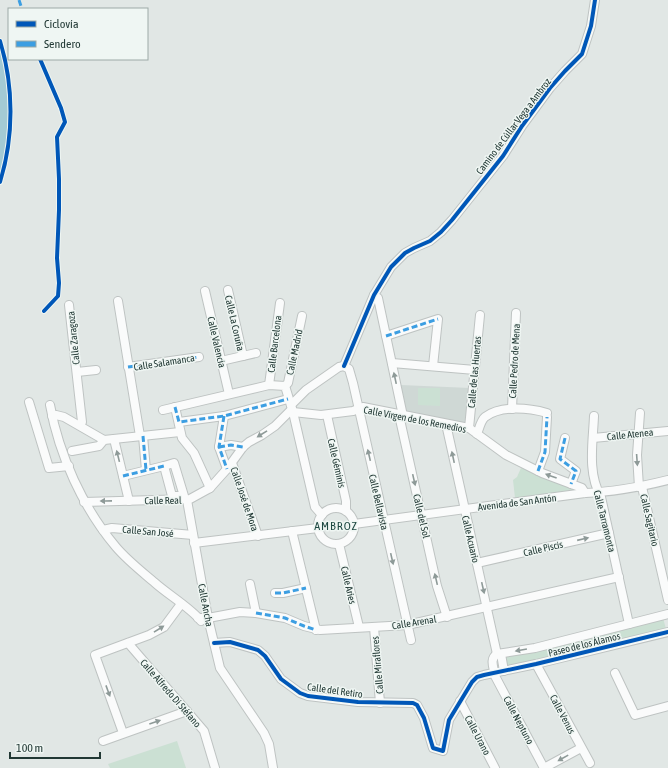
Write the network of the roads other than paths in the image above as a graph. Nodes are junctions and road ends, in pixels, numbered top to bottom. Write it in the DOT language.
graph roads {
  1 [pos="595,0"];
  2 [pos="228,290"];
  3 [pos="205,291"];
  4 [pos="374,295"];
  5 [pos="118,301"];
  6 [pos="280,303"];
  7 [pos="69,305"];
  8 [pos="516,314"];
  9 [pos="480,315"];
  10 [pos="302,316"];
  11 [pos="386,336"];
  12 [pos="256,353"];
  13 [pos="243,356"];
  14 [pos="200,357"];
  15 [pos="221,361"];
  16 [pos="392,363"];
  17 [pos="344,366"];
  18 [pos="433,366"];
  19 [pos="128,367"];
  20 [pos="96,370"];
  21 [pos="475,370"];
  22 [pos="77,372"];
  23 [pos="269,384"];
  24 [pos="285,386"];
  25 [pos="229,394"];
  26 [pos="29,402"];
  27 [pos="50,405"];
  28 [pos="175,407"];
  29 [pos="291,407"];
  30 [pos="358,408"];
  31 [pos="512,409"];
  32 [pos="163,410"];
  33 [pos="640,413"];
  34 [pos="327,415"];
  35 [pos="401,415"];
  36 [pos="52,416"];
  37 [pos="224,416"];
  38 [pos="594,416"];
  39 [pos="178,422"];
  40 [pos="446,424"];
  41 [pos="80,425"];
  42 [pos="469,428"];
  43 [pos="668,431"];
  44 [pos="180,432"];
  45 [pos="477,434"];
  46 [pos="638,434"];
  47 [pos="141,436"];
  48 [pos="565,438"];
  49 [pos="593,438"];
  50 [pos="114,439"];
  51 [pos="104,440"];
  52 [pos="219,447"];
  53 [pos="243,447"];
  54 [pos="72,451"];
  55 [pos="69,466"];
  56 [pos="164,466"];
  57 [pos="230,466"];
  58 [pos="146,470"];
  59 [pos="536,470"];
  60 [pos="123,476"];
  61 [pos="668,480"];
  62 [pos="571,484"];
  63 [pos="641,487"];
  64 [pos="210,488"];
  65 [pos="598,492"];
  66 [pos="585,493"];
  67 [pos="187,500"];
  68 [pos="129,501"];
  69 [pos="84,502"];
  70 [pos="465,509"];
  71 [pos="346,511"];
  72 [pos="322,515"];
  73 [pos="422,516"];
  74 [pos="384,521"];
  75 [pos="354,524"];
  76 [pos="103,530"];
  77 [pos="292,531"];
  78 [pos="322,531"];
  79 [pos="609,533"];
  80 [pos="258,536"];
  81 [pos="194,539"];
  82 [pos="339,544"];
  83 [pos="477,564"];
  84 [pos="619,577"];
  85 [pos="250,584"];
  86 [pos="306,588"];
  87 [pos="275,593"];
  88 [pos="668,600"];
  89 [pos="181,604"];
  90 [pos="487,607"];
  91 [pos="256,613"];
  92 [pos="668,614"];
  93 [pos="447,616"];
  94 [pos="209,621"];
  95 [pos="629,624"];
  96 [pos="408,625"];
  97 [pos="359,627"];
  98 [pos="374,627"];
  99 [pos="316,630"];
  100 [pos="668,632"];
  101 [pos="411,640"];
  102 [pos="128,643"];
  103 [pos="214,643"];
  104 [pos="499,654"];
  105 [pos="536,664"];
  106 [pos="504,671"];
  107 [pos="494,672"];
  108 [pos="615,673"];
  109 [pos="460,701"];
  110 [pos="380,702"];
  111 [pos="668,706"];
  112 [pos="187,711"];
  113 [pos="123,733"];
  114 [pos="103,741"];
  115 [pos="581,748"];
  116 [pos="590,763"];
  117 [pos="215,768"];
  118 [pos="274,768"];
  119 [pos="495,768"];
  120 [pos="544,768"];
  1 -- 4 [label="street, Camino de Cúllar Vega a Ambroz"];
  2 -- 13 [label="street, Calle La Coruña"];
  3 -- 15 [label="street, Calle Valencia"];
  4 -- 11 [label="street, Calle del Sol"];
  4 -- 17 [label="street, Camino de Cúllar Vega a Ambroz"];
  5 -- 19 [label="street, Calle Salamanca"];
  6 -- 23 [label="street, Calle Barcelona"];
  7 -- 22 [label="street, Calle Zaragoza"];
  8 -- 31 [label="street, Calle Pedro de Mena"];
  9 -- 21 [label="street, Calle de las Huertas"];
  10 -- 24 [label="street, Calle Madrid"];
  11 -- 16 [label="street, Calle del Sol"];
  11 -- 18 [label="street"];
  12 -- 13 [label="street, Calle La Coruña"];
  13 -- 15 [label="street, Calle La Coruña"];
  14 -- 19 [label="street, Calle Salamanca"];
  15 -- 25 [label="street, Calle Valencia"];
  16 -- 18 [label="street"];
  35 -- 16 [label="street, Calle del Sol, one-way"];
  17 -- 29 [label="street, Calle Real"];
  17 -- 30 [label="street, Calle Bellavista"];
  18 -- 21 [label="street"];
  19 -- 47 [label="street, Calle Salamanca"];
  20 -- 22 [label="street, Calle Zaragoza"];
  21 -- 42 [label="street, Calle de las Huertas"];
  22 -- 41 [label="street, Calle Zaragoza"];
  23 -- 24 [label="street"];
  23 -- 25 [label="street"];
  24 -- 29 [label="street"];
  25 -- 28 [label="street"];
  26 -- 55 [label="street"];
  27 -- 36 [label="street"];
  28 -- 32 [label="street"];
  28 -- 39 [label="street"];
  29 -- 34 [label="street"];
  29 -- 37 [label="street"];
  29 -- 53 [label="street, Calle Real, one-way"];
  29 -- 72 [label="street"];
  30 -- 34 [label="street"];
  30 -- 35 [label="street, Calle Virgen de los Remedios"];
  74 -- 30 [label="street, Calle Bellavista, one-way"];
  31 -- 45 [label="street"];
  31 -- 59 [label="street"];
  33 -- 46 [label="street, Calle Sagitario"];
  34 -- 71 [label="street, Calle Géminis"];
  35 -- 40 [label="street, Calle Virgen de los Remedios"];
  35 -- 73 [label="street, Calle del Sol, one-way"];
  36 -- 41 [label="street"];
  36 -- 55 [label="street"];
  37 -- 39 [label="street"];
  37 -- 52 [label="street"];
  38 -- 49 [label="street, Calle Tarramonta"];
  39 -- 44 [label="street"];
  40 -- 42 [label="street, Calle Virgen de los Remedios"];
  70 -- 40 [label="street, Calle Acuario, one-way"];
  41 -- 51 [label="street"];
  42 -- 45 [label="street, Calle Virgen de los Remedios"];
  43 -- 46 [label="street, Calle Atenea"];
  44 -- 47 [label="street"];
  44 -- 64 [label="street"];
  45 -- 59 [label="street, Calle Virgen de los Remedios"];
  46 -- 49 [label="street, Calle Atenea"];
  46 -- 63 [label="street, Calle Sagitario, one-way"];
  47 -- 50 [label="street"];
  47 -- 58 [label="street, Calle Salamanca"];
  48 -- 62 [label="street"];
  49 -- 65 [label="street, Calle Tarramonta"];
  50 -- 51 [label="street"];
  60 -- 50 [label="street, one-way"];
  51 -- 54 [label="street"];
  52 -- 53 [label="street"];
  52 -- 57 [label="street, Calle José de Mora"];
  53 -- 57 [label="street, Calle Real"];
  55 -- 69 [label="street"];
  56 -- 58 [label="street"];
  57 -- 64 [label="street, Calle Real"];
  57 -- 80 [label="street, Calle José de Mora"];
  58 -- 60 [label="street"];
  62 -- 59 [label="street, Calle Virgen de los Remedios, one-way"];
  60 -- 68 [label="street"];
  61 -- 63 [label="street"];
  62 -- 66 [label="street, Calle Virgen de los Remedios"];
  63 -- 65 [label="street"];
  63 -- 88 [label="street, Calle Sagitario"];
  64 -- 67 [label="street, Calle Real"];
  65 -- 66 [label="street"];
  65 -- 79 [label="street, Calle Tarramonta"];
  66 -- 70 [label="street, Avenida de San Antón"];
  67 -- 68 [label="street, Calle Real"];
  67 -- 81 [label="street, Calle Ancha"];
  68 -- 69 [label="street, Calle Real, one-way"];
  69 -- 76 [label="street"];
  70 -- 73 [label="street, Avenida de San Antón"];
  70 -- 83 [label="street, Calle Acuario"];
  71 -- 72 [label="street"];
  71 -- 75 [label="street"];
  72 -- 78 [label="street"];
  73 -- 74 [label="street, Avenida de San Antón"];
  93 -- 73 [label="street, Calle del Sol, one-way"];
  74 -- 75 [label="street, Avenida de San Antón"];
  74 -- 96 [label="street, Calle Bellavista, one-way"];
  75 -- 82 [label="street"];
  76 -- 81 [label="street, Calle San José"];
  76 -- 89 [label="street"];
  77 -- 78 [label="street"];
  77 -- 80 [label="street"];
  77 -- 86 [label="street"];
  78 -- 82 [label="street"];
  83 -- 79 [label="street, Calle Piscis, one-way"];
  79 -- 84 [label="street, Calle Tarramonta"];
  80 -- 81 [label="street"];
  81 -- 94 [label="street, Calle Ancha"];
  82 -- 97 [label="street, Calle Aries"];
  83 -- 90 [label="street, Calle Acuario, one-way"];
  84 -- 90 [label="street, Calle Arenal"];
  84 -- 95 [label="street, Calle Tarramonta"];
  85 -- 91 [label="street"];
  86 -- 87 [label="street"];
  86 -- 99 [label="street"];
  89 -- 94 [label="street, Calle Arenal"];
  102 -- 89 [label="street, one-way"];
  90 -- 93 [label="street, Calle Arenal"];
  90 -- 104 [label="street, Calle Acuario"];
  91 -- 94 [label="street, Calle Arenal"];
  91 -- 99 [label="street, Calle Arenal"];
  92 -- 95 [label="street, Paseo de los Álamos"];
  93 -- 96 [label="street, Calle Arenal"];
  94 -- 103 [label="street, Calle Ancha"];
  95 -- 104 [label="street, Paseo de los Álamos, one-way"];
  96 -- 98 [label="street, Calle Arenal"];
  96 -- 101 [label="street, Calle Bellavista"];
  97 -- 98 [label="street, Calle Arenal"];
  97 -- 99 [label="street, Calle Arenal"];
  98 -- 110 [label="street, Calle Miraflores"];
  100 -- 105 [label="street, Paseo de los Álamos"];
  102 -- 112 [label="street, Calle Alfredo Di Stéfano"];
  102 -- 113 [label="street, one-way"];
  103 -- 110 [label="street, Calle del Retiro"];
  103 -- 118 [label="street, Calle Ancha"];
  104 -- 106 [label="street, Calle Acuario"];
  104 -- 107 [label="street"];
  105 -- 106 [label="street, Paseo de los Álamos"];
  105 -- 115 [label="street, Calle Venus"];
  106 -- 107 [label="street, Paseo de los Álamos"];
  107 -- 109 [label="street"];
  107 -- 120 [label="street, Calle Neptuno"];
  108 -- 111 [label="street"];
  109 -- 110 [label="street, Calle del Retiro"];
  109 -- 119 [label="street, Calle Urano"];
  113 -- 112 [label="street, one-way"];
  112 -- 117 [label="street, Calle Alfredo Di Stéfano"];
  113 -- 114 [label="street"];
  115 -- 116 [label="street, Calle Venus"];
  115 -- 120 [label="street, one-way"];
}
